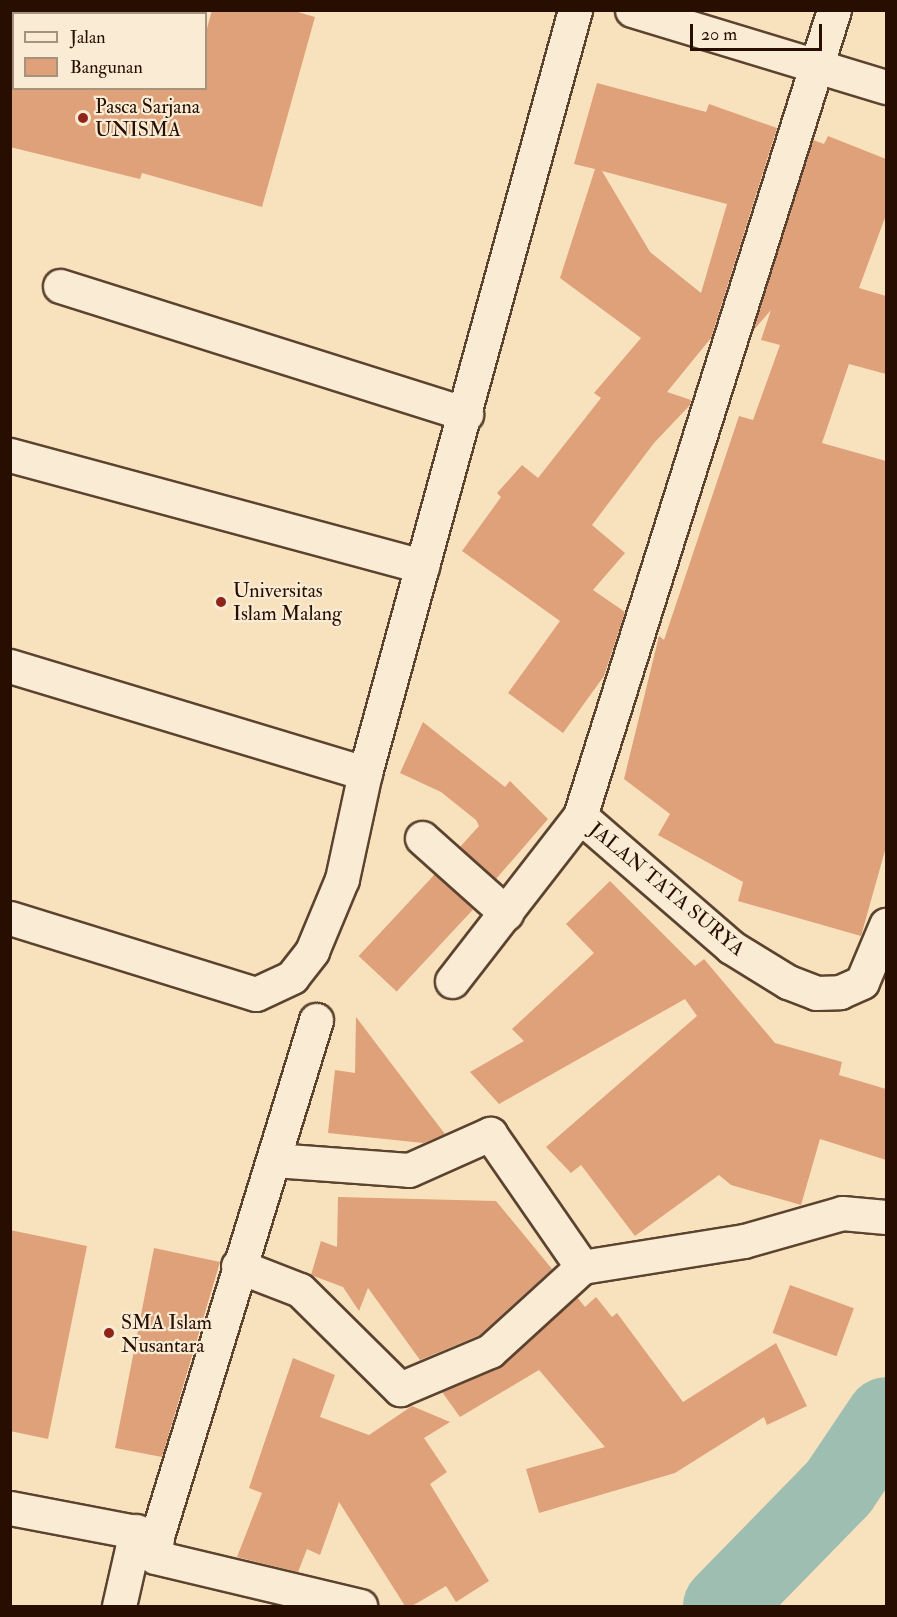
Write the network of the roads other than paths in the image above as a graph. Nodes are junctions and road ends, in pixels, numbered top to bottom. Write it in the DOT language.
graph roads {
  1 [pos="575,10"];
  2 [pos="632,10"];
  3 [pos="834,10"];
  4 [pos="818,67"];
  5 [pos="886,87"];
  6 [pos="60,286"];
  7 [pos="466,414"];
  8 [pos="10,455"];
  9 [pos="422,566"];
  10 [pos="10,666"];
  11 [pos="365,773"];
  12 [pos="580,816"];
  13 [pos="422,838"];
  14 [pos="506,913"];
  15 [pos="10,918"];
  16 [pos="886,925"];
  17 [pos="452,981"];
  18 [pos="316,1020"];
  19 [pos="274,1160"];
  20 [pos="886,1216"];
  21 [pos="238,1266"];
  22 [pos="582,1267"];
  23 [pos="10,1508"];
  24 [pos="146,1534"];
  25 [pos="119,1606"];
  26 [pos="360,1606"];
  1 -- 7 [label="street"];
  2 -- 4 [label="street"];
  3 -- 4 [label="street"];
  4 -- 5 [label="street"];
  4 -- 12 [label="street"];
  6 -- 7 [label="street"];
  7 -- 9 [label="street"];
  8 -- 9 [label="street"];
  9 -- 11 [label="street"];
  10 -- 11 [label="street"];
  11 -- 15 [label="street"];
  12 -- 14 [label="street"];
  12 -- 16 [label="street, JALAN TATA SURYA"];
  13 -- 14 [label="street"];
  14 -- 17 [label="street"];
  18 -- 19 [label="street"];
  19 -- 21 [label="street"];
  19 -- 22 [label="street"];
  20 -- 22 [label="street"];
  21 -- 22 [label="street"];
  21 -- 24 [label="street"];
  23 -- 24 [label="street"];
  24 -- 25 [label="street"];
  24 -- 26 [label="street"];
}
